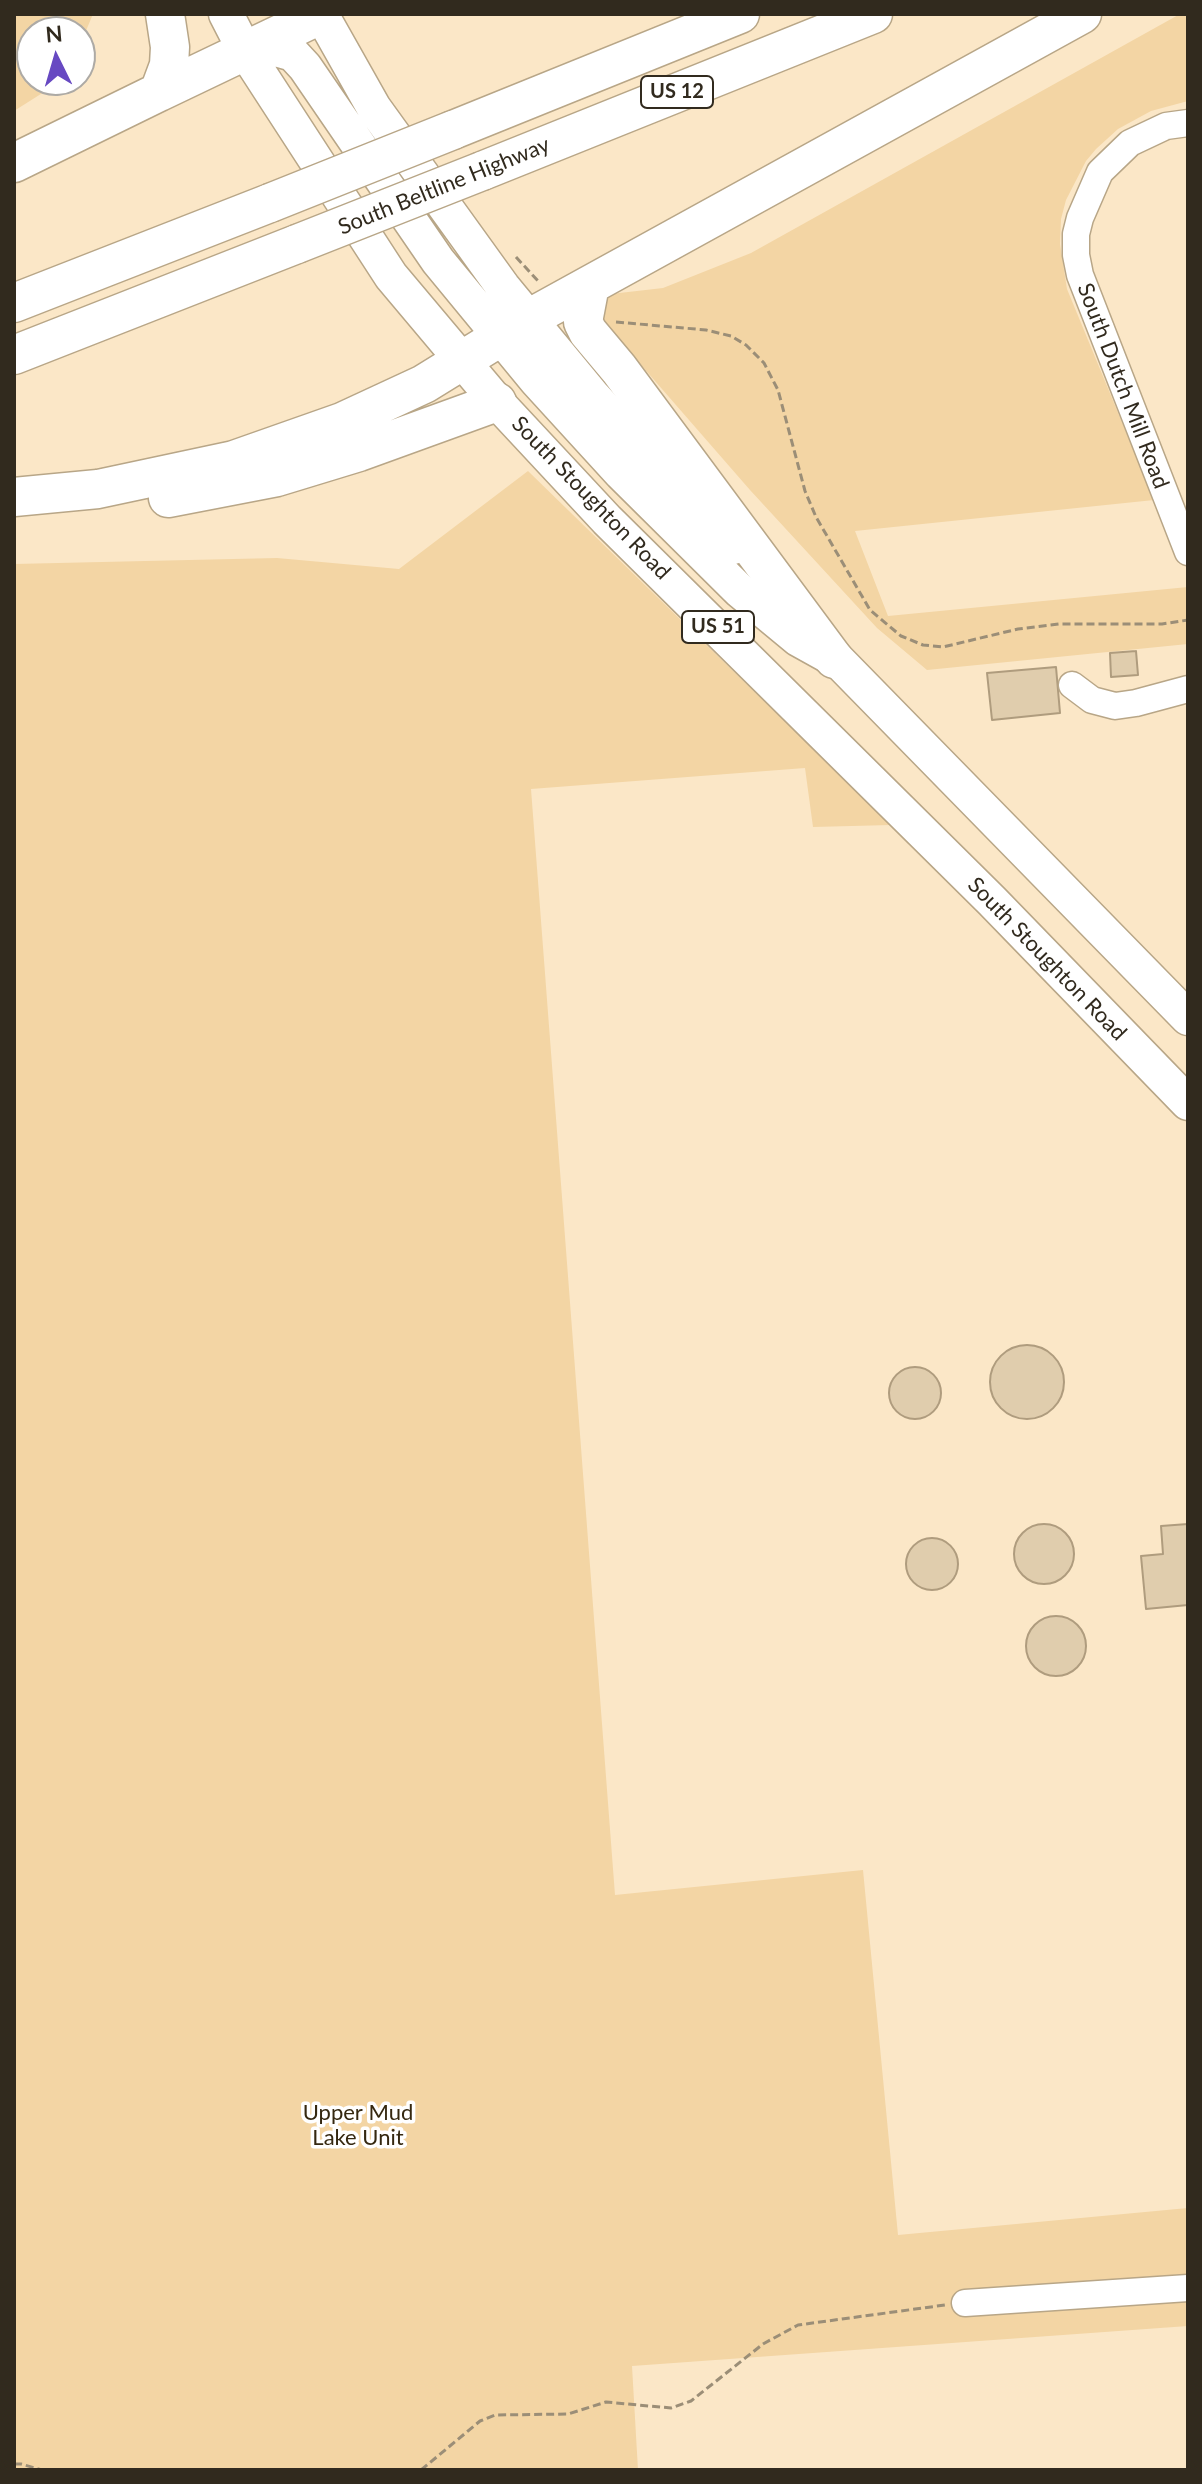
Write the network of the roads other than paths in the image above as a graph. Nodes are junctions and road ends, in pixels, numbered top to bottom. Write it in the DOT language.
graph roads {
  1 [pos="165,14"];
  2 [pos="226,14"];
  3 [pos="321,14"];
  4 [pos="740,14"];
  5 [pos="873,14"];
  6 [pos="1082,14"];
  7 [pos="245,51"];
  8 [pos="159,92"];
  9 [pos="1188,123"];
  10 [pos="14,163"];
  11 [pos="14,303"];
  12 [pos="551,313"];
  13 [pos="14,355"];
  14 [pos="462,361"];
  15 [pos="497,402"];
  16 [pos="14,500"];
  17 [pos="1188,552"];
  18 [pos="834,659"];
  19 [pos="1072,685"];
  20 [pos="1188,689"];
  21 [pos="1188,1018"];
  22 [pos="1188,1103"];
  23 [pos="1188,2288"];
  24 [pos="965,2303"];
  1 -- 8 [label="highway"];
  2 -- 7 [label="main road, South Stoughton Road / US 51"];
  3 -- 7 [label="highway"];
  3 -- 12 [label="main road"];
  4 -- 11 [label="highway, US 12, bridge"];
  5 -- 13 [label="highway, South Beltline Highway / US 12, bridge"];
  6 -- 12 [label="highway"];
  7 -- 8 [label="highway"];
  7 -- 12 [label="main road"];
  7 -- 14 [label="main road, South Stoughton Road / US 51"];
  8 -- 10 [label="highway"];
  9 -- 17 [label="street, South Dutch Mill Road"];
  12 -- 14 [label="highway"];
  12 -- 18 [label="highway"];
  12 -- 18 [label="main road"];
  14 -- 15 [label="main road, South Stoughton Road / US 51"];
  14 -- 16 [label="highway"];
  15 -- 16 [label="highway"];
  15 -- 22 [label="main road, South Stoughton Road / US 51"];
  18 -- 21 [label="main road"];
  19 -- 20 [label="street"];
  23 -- 24 [label="street"];
}
